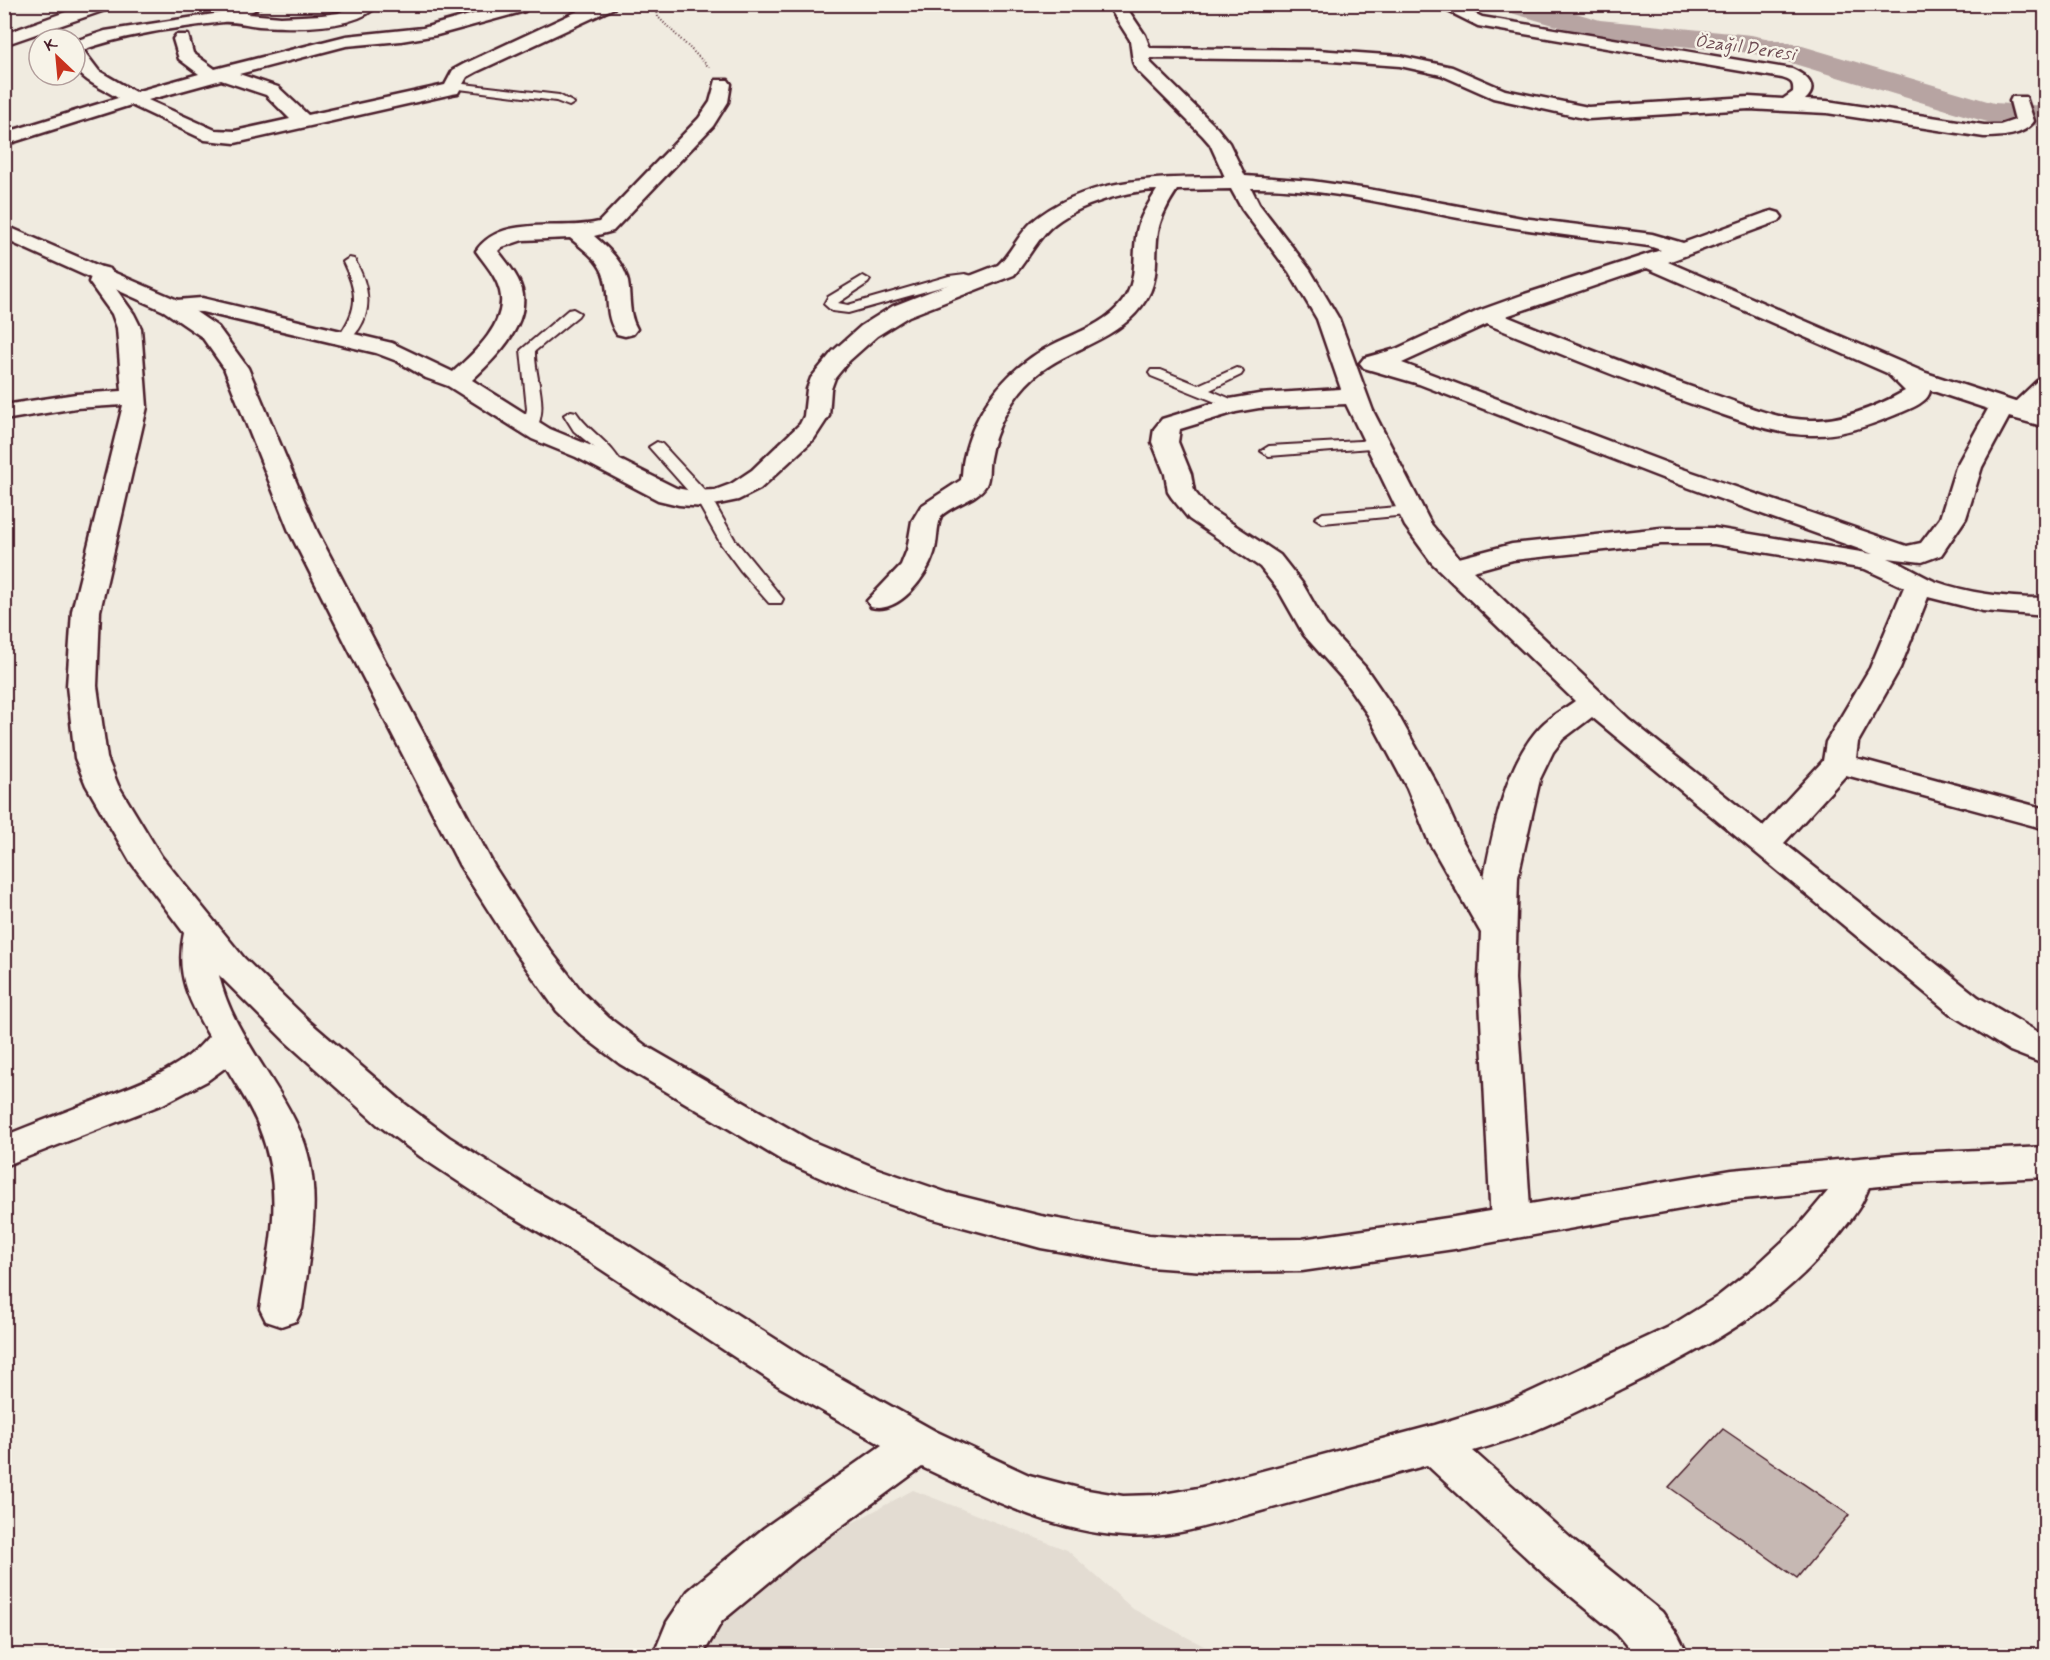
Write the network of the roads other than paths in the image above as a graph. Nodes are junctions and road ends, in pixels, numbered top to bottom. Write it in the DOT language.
graph roads {
  1 [pos="105,4"];
  2 [pos="256,4"];
  3 [pos="371,4"];
  4 [pos="608,4"];
  5 [pos="1115,4"];
  6 [pos="1442,4"];
  7 [pos="526,6"];
  8 [pos="473,15"];
  9 [pos="224,17"];
  10 [pos="182,39"];
  11 [pos="4,40"];
  12 [pos="87,44"];
  13 [pos="1141,53"];
  14 [pos="87,69"];
  15 [pos="219,76"];
  16 [pos="722,84"];
  17 [pos="455,86"];
  18 [pos="135,100"];
  19 [pos="2019,101"];
  20 [pos="569,103"];
  21 [pos="1787,105"];
  22 [pos="303,121"];
  23 [pos="4,139"];
  24 [pos="1237,182"];
  25 [pos="1171,184"];
  26 [pos="1772,217"];
  27 [pos="4,231"];
  28 [pos="577,232"];
  29 [pos="1684,250"];
  30 [pos="1648,261"];
  31 [pos="349,262"];
  32 [pos="102,274"];
  33 [pos="863,280"];
  34 [pos="978,282"];
  35 [pos="172,306"];
  36 [pos="573,313"];
  37 [pos="1486,316"];
  38 [pos="625,329"];
  39 [pos="345,338"];
  40 [pos="1376,362"];
  41 [pos="1344,367"];
  42 [pos="1896,369"];
  43 [pos="1236,372"];
  44 [pos="1156,373"];
  45 [pos="457,381"];
  46 [pos="2046,386"];
  47 [pos="1200,390"];
  48 [pos="1356,396"];
  49 [pos="134,397"];
  50 [pos="1233,405"];
  51 [pos="2010,409"];
  52 [pos="4,412"];
  53 [pos="571,415"];
  54 [pos="2046,420"];
  55 [pos="530,428"];
  56 [pos="1378,444"];
  57 [pos="657,447"];
  58 [pos="1269,451"];
  59 [pos="615,466"];
  60 [pos="704,499"];
  61 [pos="1411,511"];
  62 [pos="1323,518"];
  63 [pos="1454,568"];
  64 [pos="1919,584"];
  65 [pos="775,599"];
  66 [pos="881,601"];
  67 [pos="2046,607"];
  68 [pos="1593,702"];
  69 [pos="1839,763"];
  70 [pos="2046,819"];
  71 [pos="1764,844"];
  72 [pos="201,932"];
  73 [pos="1498,932"];
  74 [pos="228,1038"];
  75 [pos="2046,1052"];
  76 [pos="4,1152"];
  77 [pos="2046,1162"];
  78 [pos="1853,1174"];
  79 [pos="1511,1223"];
  80 [pos="281,1309"];
  81 [pos="1435,1443"];
  82 [pos="919,1444"];
  83 [pos="677,1656"];
  84 [pos="1660,1656"];
  1 -- 11 [label="street"];
  2 -- 9 [label="street"];
  3 -- 9 [label="street"];
  4 -- 17 [label="street"];
  5 -- 13 [label="street"];
  6 -- 21 [label="street"];
  7 -- 8 [label="street"];
  7 -- 15 [label="street"];
  9 -- 12 [label="street"];
  10 -- 15 [label="street"];
  13 -- 21 [label="street"];
  13 -- 24 [label="street"];
  14 -- 18 [label="street"];
  15 -- 18 [label="street"];
  15 -- 22 [label="street"];
  16 -- 28 [label="street"];
  17 -- 20 [label="lane"];
  17 -- 22 [label="street"];
  18 -- 22 [label="street"];
  18 -- 23 [label="street"];
  19 -- 21 [label="street"];
  24 -- 25 [label="street"];
  24 -- 29 [label="street"];
  24 -- 41 [label="street"];
  25 -- 34 [label="street"];
  25 -- 66 [label="street"];
  26 -- 29 [label="street"];
  27 -- 32 [label="street"];
  28 -- 38 [label="street"];
  28 -- 45 [label="street"];
  29 -- 30 [label="street"];
  30 -- 37 [label="street"];
  30 -- 42 [label="street"];
  31 -- 39 [label="lane"];
  32 -- 35 [label="street"];
  32 -- 49 [label="street"];
  33 -- 34 [label="lane"];
  34 -- 60 [label="street"];
  35 -- 39 [label="street"];
  35 -- 79 [label="street"];
  36 -- 55 [label="lane"];
  37 -- 40 [label="street"];
  37 -- 42 [label="street"];
  39 -- 45 [label="street"];
  40 -- 41 [label="street"];
  40 -- 51 [label="street"];
  41 -- 48 [label="street"];
  42 -- 51 [label="street"];
  43 -- 47 [label="lane"];
  44 -- 47 [label="lane"];
  45 -- 55 [label="street"];
  46 -- 51 [label="street"];
  47 -- 50 [label="lane"];
  48 -- 50 [label="street"];
  48 -- 56 [label="street"];
  49 -- 52 [label="street"];
  49 -- 72 [label="street"];
  50 -- 73 [label="street"];
  51 -- 54 [label="street"];
  53 -- 59 [label="lane"];
  55 -- 59 [label="street"];
  56 -- 58 [label="lane"];
  56 -- 61 [label="street"];
  57 -- 60 [label="lane"];
  59 -- 60 [label="street"];
  60 -- 65 [label="lane"];
  61 -- 62 [label="lane"];
  61 -- 63 [label="street"];
  63 -- 64 [label="street"];
  63 -- 68 [label="street"];
  64 -- 67 [label="street"];
  64 -- 69 [label="street"];
  68 -- 71 [label="street"];
  68 -- 73 [label="street"];
  69 -- 70 [label="street"];
  69 -- 71 [label="street"];
  71 -- 75 [label="street"];
  72 -- 74 [label="street"];
  72 -- 82 [label="street"];
  73 -- 79 [label="street"];
  74 -- 76 [label="street"];
  74 -- 80 [label="street"];
  77 -- 78 [label="street"];
  78 -- 79 [label="street"];
  78 -- 81 [label="street"];
  81 -- 82 [label="street"];
  81 -- 84 [label="street"];
  82 -- 83 [label="street"];
}
